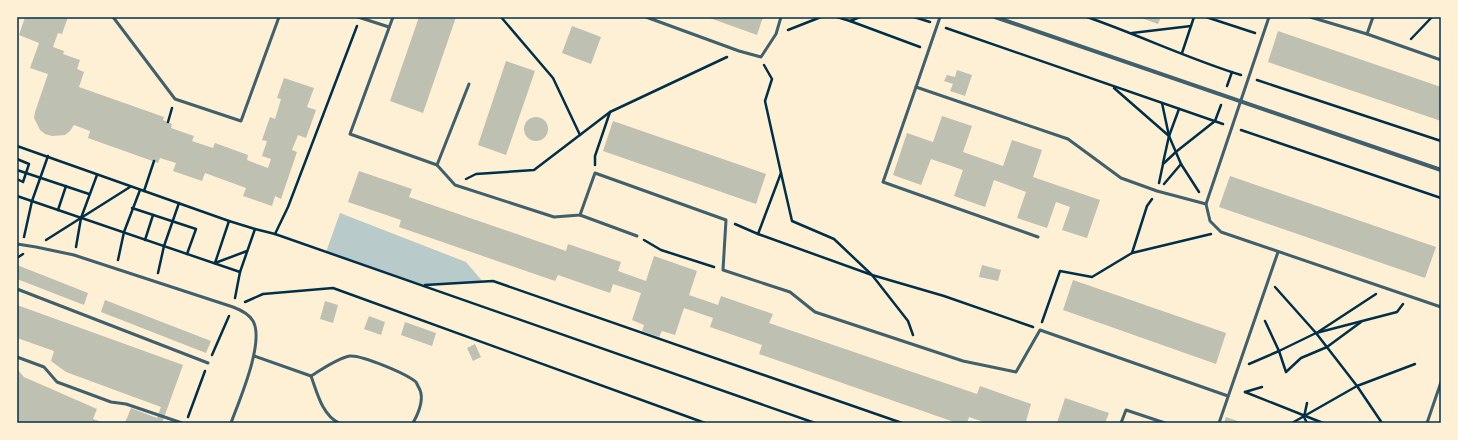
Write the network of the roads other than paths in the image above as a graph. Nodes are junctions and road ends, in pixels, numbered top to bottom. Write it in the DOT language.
graph roads {
  1 [pos="113,17"];
  2 [pos="279,17"];
  3 [pos="359,17"];
  4 [pos="392,17"];
  5 [pos="646,17"];
  6 [pos="781,17"];
  7 [pos="940,17"];
  8 [pos="995,17"];
  9 [pos="1269,17"];
  10 [pos="1310,17"];
  11 [pos="1373,17"];
  12 [pos="389,27"];
  13 [pos="1367,34"];
  14 [pos="1441,60"];
  15 [pos="469,84"];
  16 [pos="916,87"];
  17 [pos="1240,102"];
  18 [pos="437,166"];
  19 [pos="1441,170"];
  20 [pos="1206,204"];
  21 [pos="580,215"];
  22 [pos="637,236"];
  23 [pos="1038,236"];
  24 [pos="17,244"];
  25 [pos="1278,252"];
  26 [pos="17,289"];
  27 [pos="1441,307"];
  28 [pos="254,356"];
  29 [pos="17,357"];
  30 [pos="208,363"];
  31 [pos="312,376"];
  32 [pos="1441,382"];
  33 [pos="1228,396"];
  34 [pos="182,423"];
  35 [pos="231,423"];
  36 [pos="339,423"];
  37 [pos="414,423"];
  38 [pos="1121,423"];
  39 [pos="1166,423"];
  40 [pos="1219,423"];
  41 [pos="1427,423"];
  1 -- 2 [label="lane"];
  3 -- 12 [label="lane"];
  4 -- 12 [label="lane"];
  5 -- 6 [label="lane"];
  7 -- 16 [label="lane"];
  8 -- 17 [label="street"];
  9 -- 17 [label="lane"];
  10 -- 13 [label="lane"];
  11 -- 13 [label="lane"];
  12 -- 18 [label="lane"];
  13 -- 14 [label="lane"];
  15 -- 18 [label="lane"];
  16 -- 20 [label="lane"];
  16 -- 23 [label="lane"];
  17 -- 19 [label="street"];
  17 -- 20 [label="lane"];
  18 -- 21 [label="lane"];
  20 -- 25 [label="lane"];
  21 -- 22 [label="lane"];
  21 -- 33 [label="lane"];
  24 -- 28 [label="lane"];
  25 -- 27 [label="lane"];
  25 -- 33 [label="lane"];
  26 -- 30 [label="lane"];
  28 -- 31 [label="lane"];
  28 -- 35 [label="lane"];
  29 -- 34 [label="lane"];
  31 -- 36 [label="lane"];
  31 -- 37 [label="lane"];
  32 -- 41 [label="lane"];
  33 -- 40 [label="lane"];
  38 -- 39 [label="lane"];
}
